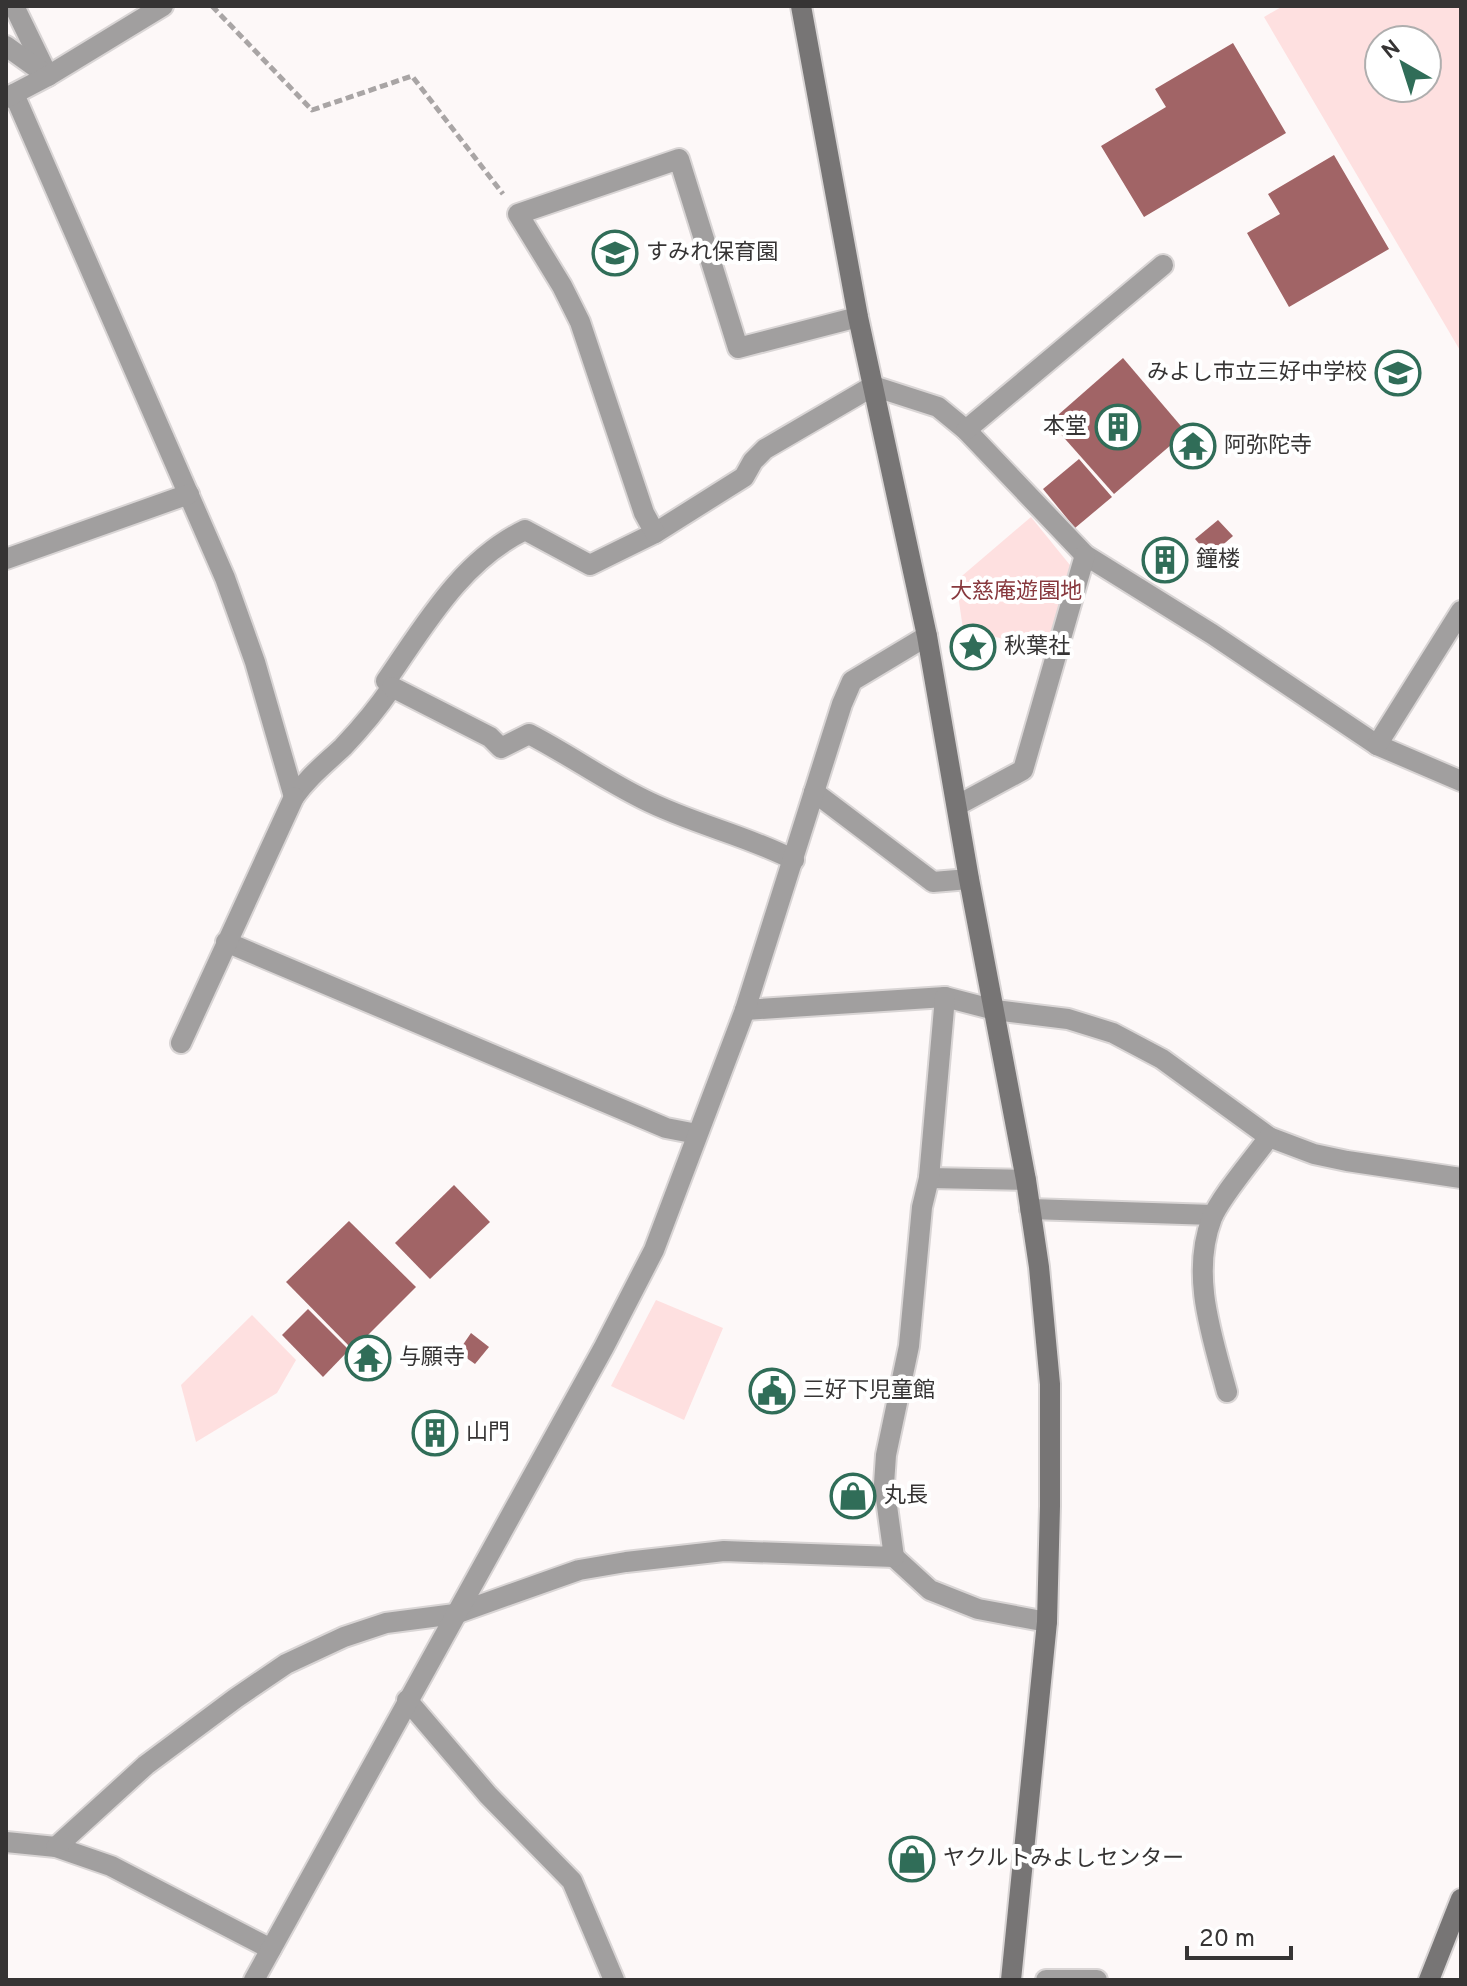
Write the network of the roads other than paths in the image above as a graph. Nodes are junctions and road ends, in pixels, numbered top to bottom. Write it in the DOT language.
graph roads {
  1 [pos="14,6"];
  2 [pos="163,6"];
  3 [pos="801,6"];
  4 [pos="6,46"];
  5 [pos="48,76"];
  6 [pos="10,96"];
  7 [pos="1163,265"];
  8 [pos="858,317"];
  9 [pos="873,386"];
  10 [pos="966,430"];
  11 [pos="189,494"];
  12 [pos="655,533"];
  13 [pos="1085,555"];
  14 [pos="6,559"];
  15 [pos="1461,611"];
  16 [pos="927,636"];
  17 [pos="392,687"];
  18 [pos="1377,745"];
  19 [pos="1461,781"];
  20 [pos="814,792"];
  21 [pos="294,797"];
  22 [pos="958,805"];
  23 [pos="794,860"];
  24 [pos="969,879"];
  25 [pos="226,942"];
  26 [pos="945,997"];
  27 [pos="745,1010"];
  28 [pos="995,1010"];
  29 [pos="181,1043"];
  30 [pos="697,1134"];
  31 [pos="1269,1137"];
  32 [pos="929,1178"];
  33 [pos="1461,1178"];
  34 [pos="1026,1180"];
  35 [pos="1030,1209"];
  36 [pos="1213,1215"];
  37 [pos="1227,1392"];
  38 [pos="894,1557"];
  39 [pos="455,1614"];
  40 [pos="1047,1622"];
  41 [pos="407,1700"];
  42 [pos="6,1842"];
  43 [pos="56,1847"];
  44 [pos="1461,1899"];
  45 [pos="271,1949"];
  46 [pos="254,1980"];
  47 [pos="614,1980"];
  48 [pos="1011,1980"];
  49 [pos="1046,1980"];
  50 [pos="1097,1980"];
  51 [pos="1429,1980"];
  1 -- 5 [label="street"];
  2 -- 5 [label="street"];
  3 -- 8 [label="street"];
  4 -- 5 [label="street"];
  5 -- 6 [label="street"];
  6 -- 11 [label="street"];
  7 -- 10 [label="street"];
  8 -- 9 [label="street"];
  8 -- 12 [label="street"];
  9 -- 10 [label="street"];
  9 -- 12 [label="street"];
  9 -- 16 [label="street"];
  10 -- 13 [label="street"];
  11 -- 14 [label="street"];
  11 -- 21 [label="street"];
  12 -- 17 [label="street"];
  13 -- 18 [label="street"];
  13 -- 22 [label="street"];
  15 -- 18 [label="street"];
  16 -- 20 [label="street"];
  16 -- 22 [label="street"];
  17 -- 21 [label="street"];
  17 -- 23 [label="street"];
  18 -- 19 [label="street"];
  20 -- 23 [label="street"];
  20 -- 24 [label="street"];
  21 -- 25 [label="street"];
  22 -- 24 [label="street"];
  23 -- 27 [label="street"];
  24 -- 28 [label="street"];
  25 -- 29 [label="street"];
  25 -- 30 [label="street"];
  26 -- 27 [label="street"];
  26 -- 28 [label="street"];
  26 -- 32 [label="street"];
  27 -- 30 [label="street"];
  28 -- 31 [label="street"];
  28 -- 34 [label="street"];
  30 -- 39 [label="street"];
  31 -- 33 [label="street"];
  31 -- 36 [label="street"];
  32 -- 34 [label="street"];
  32 -- 38 [label="street"];
  34 -- 35 [label="street"];
  35 -- 36 [label="street"];
  35 -- 40 [label="street"];
  36 -- 37 [label="street"];
  38 -- 39 [label="street"];
  38 -- 40 [label="street"];
  39 -- 41 [label="street"];
  39 -- 43 [label="street"];
  40 -- 48 [label="street"];
  41 -- 45 [label="street"];
  41 -- 47 [label="street"];
  42 -- 43 [label="street"];
  43 -- 45 [label="street"];
  44 -- 51 [label="street"];
  45 -- 46 [label="street"];
  49 -- 50 [label="street"];
}
